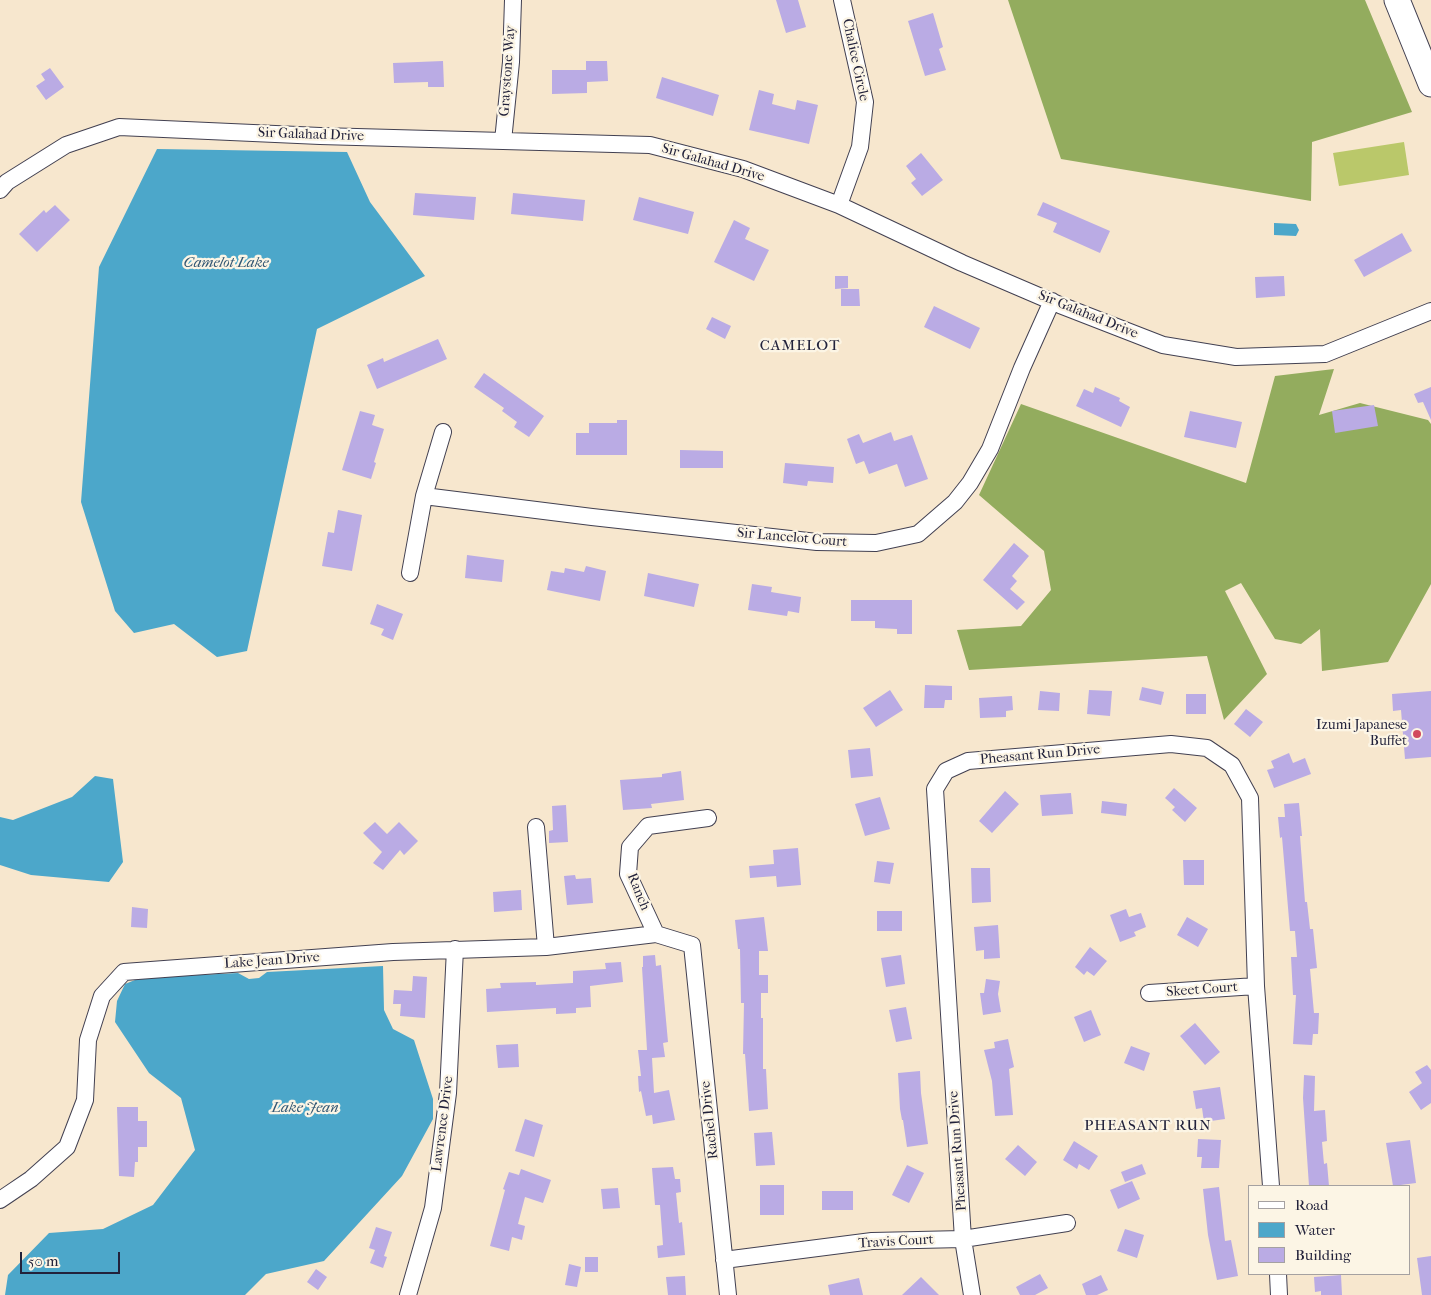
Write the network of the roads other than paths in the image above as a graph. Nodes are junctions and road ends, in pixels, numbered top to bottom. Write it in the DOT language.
graph roads {
  1 [pos="513,0"];
  2 [pos="842,0"];
  3 [pos="1397,0"];
  4 [pos="1431,84"];
  5 [pos="503,141"];
  6 [pos="0,190"];
  7 [pos="839,206"];
  8 [pos="1052,301"];
  9 [pos="1431,311"];
  10 [pos="443,432"];
  11 [pos="424,496"];
  12 [pos="410,573"];
  13 [pos="708,818"];
  14 [pos="536,827"];
  15 [pos="656,934"];
  16 [pos="692,945"];
  17 [pos="546,947"];
  18 [pos="455,950"];
  19 [pos="1256,986"];
  20 [pos="1148,993"];
  21 [pos="1271,1185"];
  22 [pos="0,1200"];
  23 [pos="1067,1223"];
  24 [pos="963,1239"];
  25 [pos="724,1260"];
  26 [pos="1278,1275"];
  27 [pos="408,1295"];
  28 [pos="728,1295"];
  29 [pos="972,1295"];
  30 [pos="1279,1295"];
  1 -- 5 [label="street, Graystone Way"];
  2 -- 7 [label="street, Chalice Circle"];
  3 -- 4 [label="main road"];
  5 -- 6 [label="street, Sir Galahad Drive"];
  5 -- 7 [label="street, Sir Galahad Drive"];
  7 -- 8 [label="street, Sir Galahad Drive"];
  8 -- 9 [label="street, Sir Galahad Drive"];
  8 -- 11 [label="street, Sir Lancelot Court"];
  10 -- 11 [label="street"];
  11 -- 12 [label="street"];
  13 -- 15 [label="street, Ranch"];
  14 -- 17 [label="street"];
  15 -- 16 [label="street, Lake Jean Drive"];
  15 -- 17 [label="street, Lake Jean Drive"];
  16 -- 25 [label="street, Rachel Drive"];
  17 -- 18 [label="street, Lake Jean Drive"];
  18 -- 22 [label="street, Lake Jean Drive"];
  18 -- 27 [label="street, Lawrence Drive"];
  19 -- 20 [label="street, Skeet Court"];
  19 -- 21 [label="street, Pheasant Run Drive"];
  19 -- 24 [label="street, Pheasant Run Drive"];
  23 -- 24 [label="street, Travis Court"];
  24 -- 25 [label="street, Travis Court"];
  24 -- 29 [label="street, Pheasant Run Drive"];
  25 -- 28 [label="street, Rachel Drive"];
  26 -- 30 [label="street"];
}
